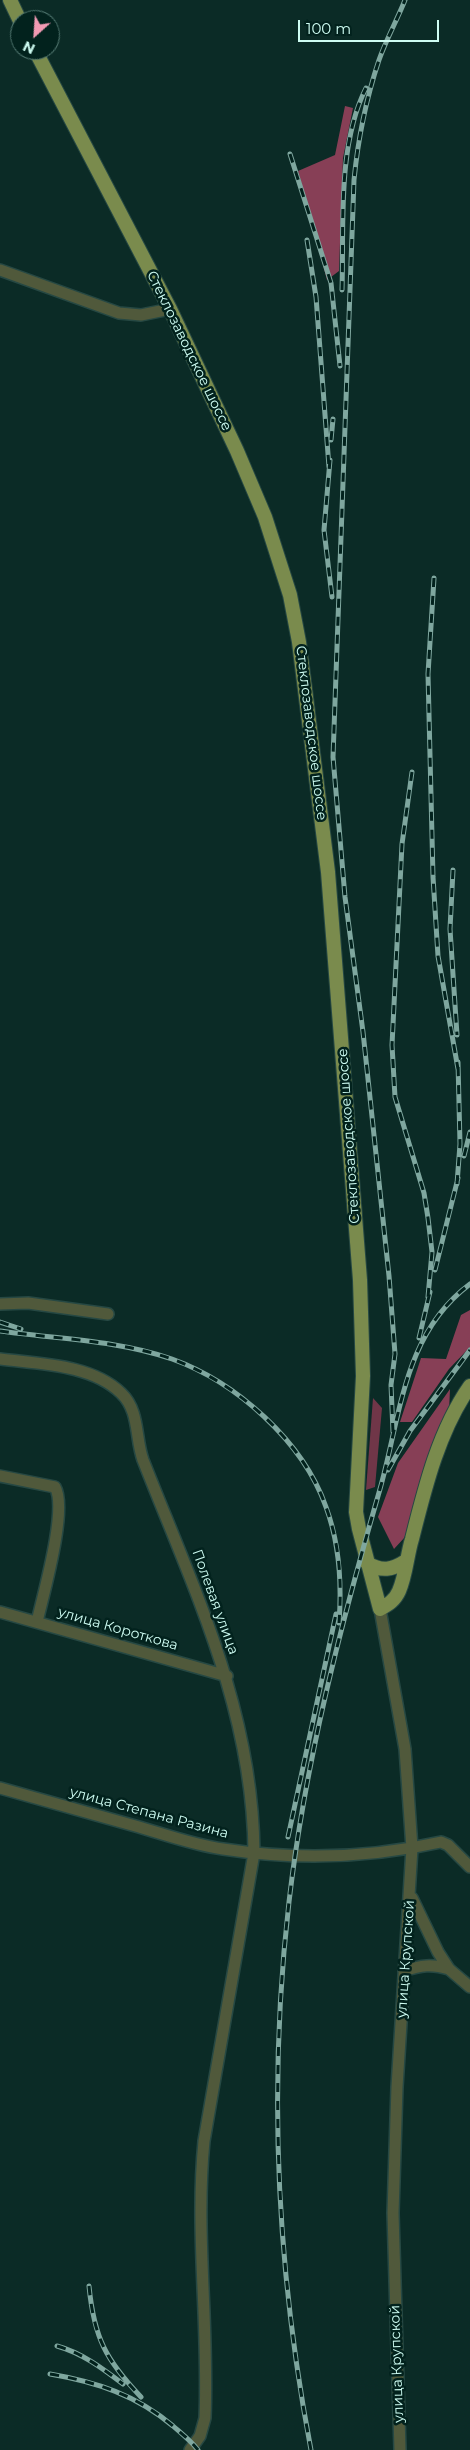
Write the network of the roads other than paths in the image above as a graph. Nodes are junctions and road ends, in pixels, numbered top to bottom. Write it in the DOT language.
graph roads {
  1 [pos="40,60"];
  2 [pos="0,270"];
  3 [pos="170,309"];
  4 [pos="0,1304"];
  5 [pos="108,1314"];
  6 [pos="0,1358"];
  7 [pos="470,1386"];
  8 [pos="356,1473"];
  9 [pos="0,1476"];
  10 [pos="406,1562"];
  11 [pos="367,1563"];
  12 [pos="380,1608"];
  13 [pos="0,1612"];
  14 [pos="36,1622"];
  15 [pos="227,1676"];
  16 [pos="0,1788"];
  17 [pos="412,1848"];
  18 [pos="254,1853"];
  19 [pos="470,1867"];
  20 [pos="411,1895"];
  21 [pos="449,1969"];
  22 [pos="404,1971"];
  23 [pos="470,1987"];
  24 [pos="190,2450"];
  25 [pos="400,2450"];
  1 -- 3 [label="main road, Стеклозаводское шоссе"];
  2 -- 3 [label="street"];
  3 -- 8 [label="main road, Стеклозаводское шоссе"];
  4 -- 5 [label="street"];
  6 -- 15 [label="street, Полевая улица"];
  7 -- 10 [label="main road"];
  8 -- 11 [label="main road, улица Крупской"];
  9 -- 14 [label="street"];
  10 -- 11 [label="main road"];
  10 -- 12 [label="main road"];
  11 -- 12 [label="main road, улица Крупской"];
  12 -- 17 [label="street, улица Крупской"];
  13 -- 14 [label="street, улица Короткова"];
  14 -- 15 [label="street, улица Короткова"];
  15 -- 18 [label="street, Полевая улица"];
  16 -- 18 [label="street, улица Степана Разина"];
  17 -- 18 [label="street, улица Степана Разина"];
  17 -- 19 [label="street, улица Степана Разина"];
  17 -- 20 [label="street, улица Крупской"];
  18 -- 24 [label="street, Полевая улица"];
  20 -- 21 [label="street"];
  20 -- 22 [label="street, улица Крупской"];
  21 -- 22 [label="street"];
  21 -- 23 [label="street"];
  22 -- 25 [label="street, улица Крупской"];
}
